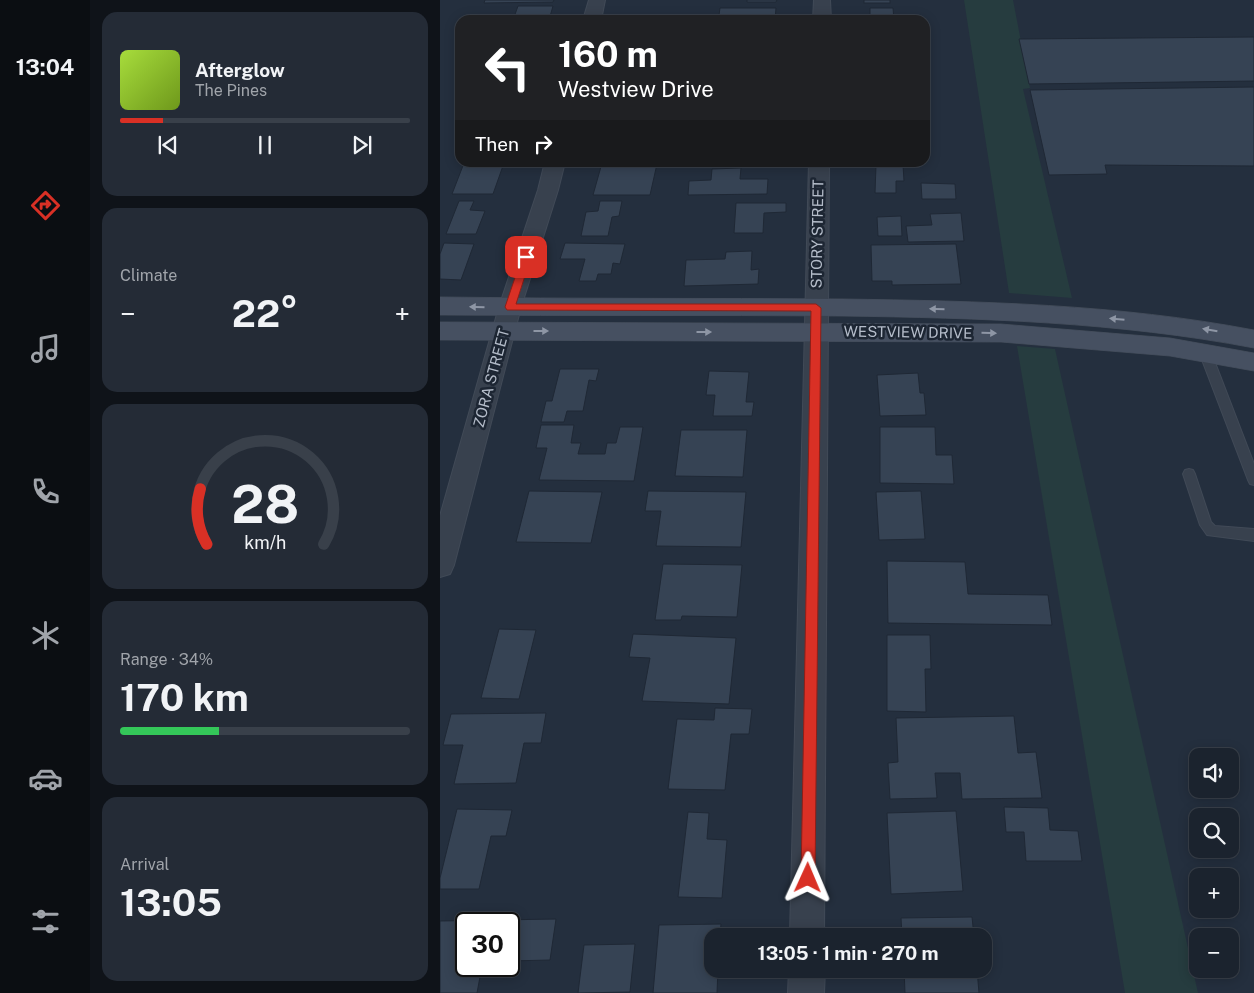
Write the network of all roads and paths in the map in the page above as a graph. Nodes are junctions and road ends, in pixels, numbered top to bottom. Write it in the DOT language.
graph roads {
  1 [pos="597,0"];
  2 [pos="822,0"];
  3 [pos="593,15"];
  4 [pos="822,15"];
  5 [pos="554,167"];
  6 [pos="819,167"];
  7 [pos="440,306"];
  8 [pos="510,307"];
  9 [pos="816,320"];
  10 [pos="440,331"];
  11 [pos="504,331"];
  12 [pos="1254,339"];
  13 [pos="1205,352"];
  14 [pos="1254,362"];
  15 [pos="1189,474"];
  16 [pos="1254,480"];
  17 [pos="1254,535"];
  18 [pos="440,565"];
  19 [pos="807,928"];
  20 [pos="807,978"];
  21 [pos="806,993"];
  1 -- 3 [label="street"];
  2 -- 4 [label="street"];
  5 -- 8 [label="street, ZORA STREET"];
  6 -- 9 [label="street, STORY STREET"];
  8 -- 7 [label="main road, WESTVIEW DRIVE, one-way"];
  8 -- 9 [label="main road, WESTVIEW DRIVE"];
  8 -- 11 [label="street, ZORA STREET"];
  11 -- 9 [label="main road, WESTVIEW DRIVE, one-way"];
  12 -- 9 [label="main road, WESTVIEW DRIVE, one-way"];
  9 -- 13 [label="main road, WESTVIEW DRIVE, one-way"];
  9 -- 19 [label="street, STORY STREET"];
  10 -- 11 [label="main road, WESTVIEW DRIVE"];
  11 -- 18 [label="street, ZORA STREET"];
  13 -- 14 [label="main road, WESTVIEW DRIVE"];
  13 -- 16 [label="lane"];
  15 -- 17 [label="lane"];
  20 -- 21 [label="street"];
}
